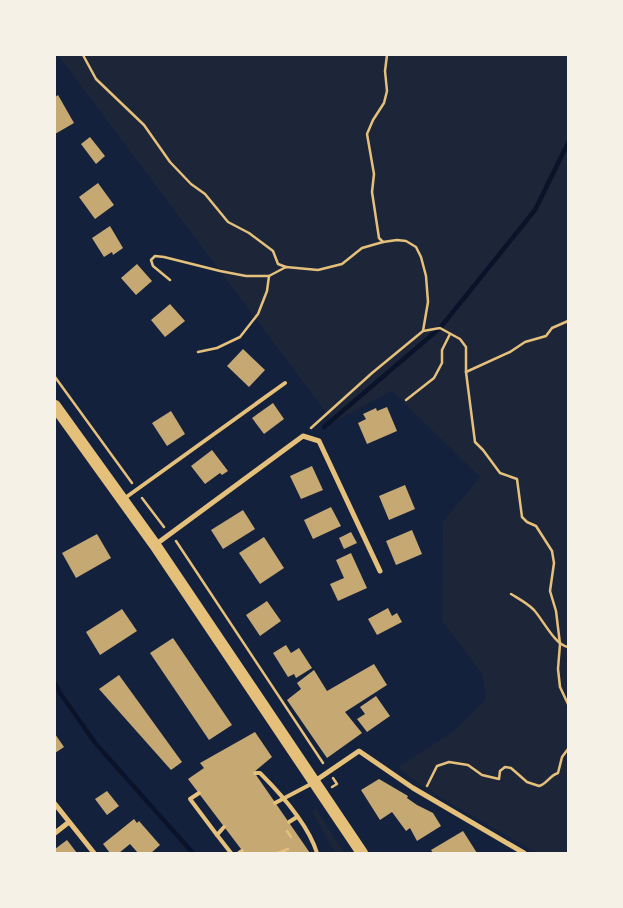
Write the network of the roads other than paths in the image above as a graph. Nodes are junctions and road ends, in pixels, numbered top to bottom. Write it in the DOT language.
graph roads {
  1 [pos="285,383"];
  2 [pos="55,406"];
  3 [pos="123,500"];
  4 [pos="155,545"];
  5 [pos="380,571"];
  6 [pos="255,774"];
  7 [pos="315,782"];
  8 [pos="198,793"];
  9 [pos="284,798"];
  10 [pos="275,803"];
  11 [pos="55,804"];
  12 [pos="297,817"];
  13 [pos="69,822"];
  14 [pos="289,822"];
  15 [pos="224,827"];
  16 [pos="55,833"];
  17 [pos="217,835"];
  18 [pos="94,853"];
  19 [pos="232,853"];
  20 [pos="318,853"];
  21 [pos="362,853"];
  22 [pos="524,853"];
  1 -- 3 [label="lane"];
  2 -- 3 [label="main road"];
  3 -- 4 [label="main road"];
  4 -- 5 [label="street"];
  4 -- 7 [label="main road"];
  6 -- 9 [label="lane"];
  7 -- 9 [label="lane"];
  7 -- 21 [label="main road"];
  7 -- 22 [label="street"];
  8 -- 17 [label="lane"];
  9 -- 10 [label="lane"];
  9 -- 12 [label="lane"];
  11 -- 13 [label="street"];
  12 -- 14 [label="lane"];
  12 -- 20 [label="lane"];
  13 -- 16 [label="street"];
  13 -- 18 [label="street"];
  15 -- 17 [label="lane"];
  17 -- 19 [label="lane"];
}
